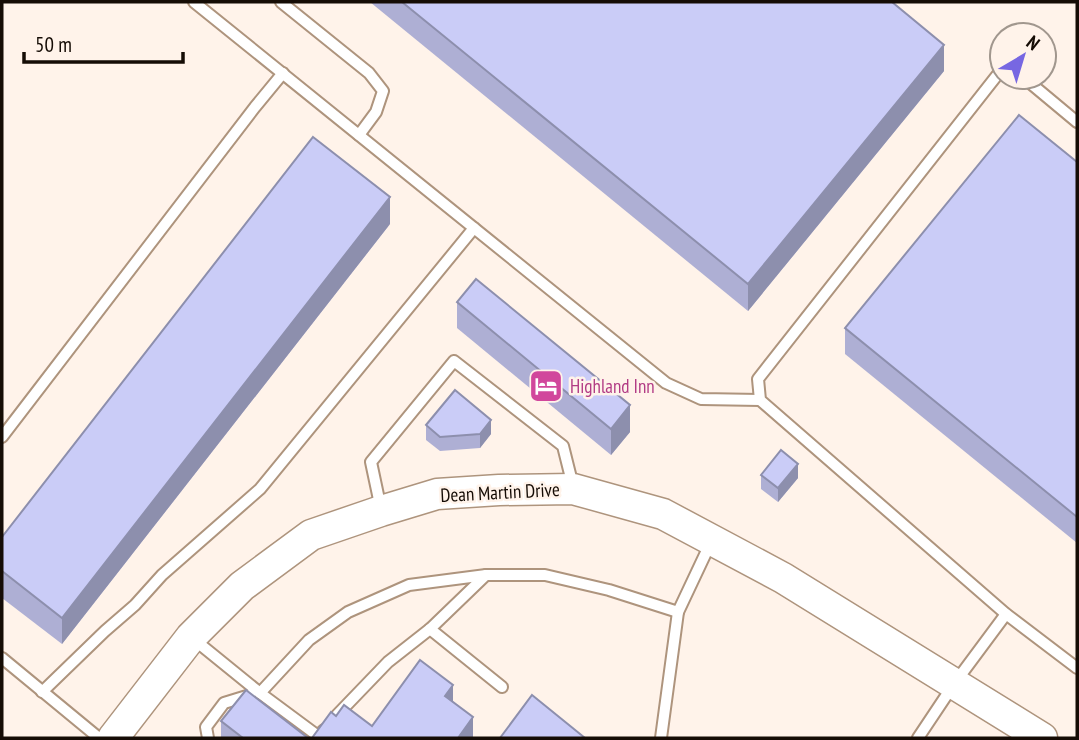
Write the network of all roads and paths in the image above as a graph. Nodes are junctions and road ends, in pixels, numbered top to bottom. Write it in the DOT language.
graph roads {
  1 [pos="281,2"];
  2 [pos="200,4"];
  3 [pos="283,74"];
  4 [pos="988,87"];
  5 [pos="1040,91"];
  6 [pos="1077,122"];
  7 [pos="359,135"];
  8 [pos="474,228"];
  9 [pos="760,400"];
  10 [pos="2,437"];
  11 [pos="573,489"];
  12 [pos="381,511"];
  13 [pos="712,540"];
  14 [pos="486,575"];
  15 [pos="678,612"];
  16 [pos="1006,614"];
  17 [pos="430,629"];
  18 [pos="191,637"];
  19 [pos="2,658"];
  20 [pos="1077,668"];
  21 [pos="954,684"];
  22 [pos="502,687"];
  23 [pos="42,692"];
  24 [pos="260,693"];
  25 [pos="99,738"];
  26 [pos="113,738"];
  27 [pos="208,738"];
  28 [pos="661,738"];
  29 [pos="918,738"];
  30 [pos="1042,738"];
  1 -- 7 [label="lane"];
  2 -- 3 [label="lane"];
  3 -- 7 [label="lane"];
  3 -- 10 [label="lane"];
  4 -- 9 [label="lane"];
  5 -- 6 [label="lane"];
  7 -- 8 [label="lane"];
  8 -- 9 [label="lane"];
  8 -- 23 [label="lane"];
  9 -- 16 [label="lane"];
  11 -- 12 [label="main road, Dean Martin Drive"];
  11 -- 12 [label="lane"];
  11 -- 13 [label="main road, Dean Martin Drive"];
  12 -- 18 [label="main road, Dean Martin Drive"];
  13 -- 15 [label="lane"];
  13 -- 21 [label="main road, Dean Martin Drive"];
  14 -- 15 [label="lane"];
  14 -- 17 [label="lane"];
  14 -- 24 [label="lane"];
  15 -- 28 [label="lane"];
  16 -- 20 [label="lane"];
  16 -- 21 [label="lane"];
  17 -- 22 [label="lane"];
  17 -- 24 [label="lane"];
  18 -- 24 [label="lane"];
  18 -- 26 [label="main road, Dean Martin Drive"];
  19 -- 23 [label="lane"];
  21 -- 29 [label="lane"];
  21 -- 30 [label="main road, Dean Martin Drive"];
  23 -- 25 [label="lane"];
  24 -- 27 [label="lane"];
}
